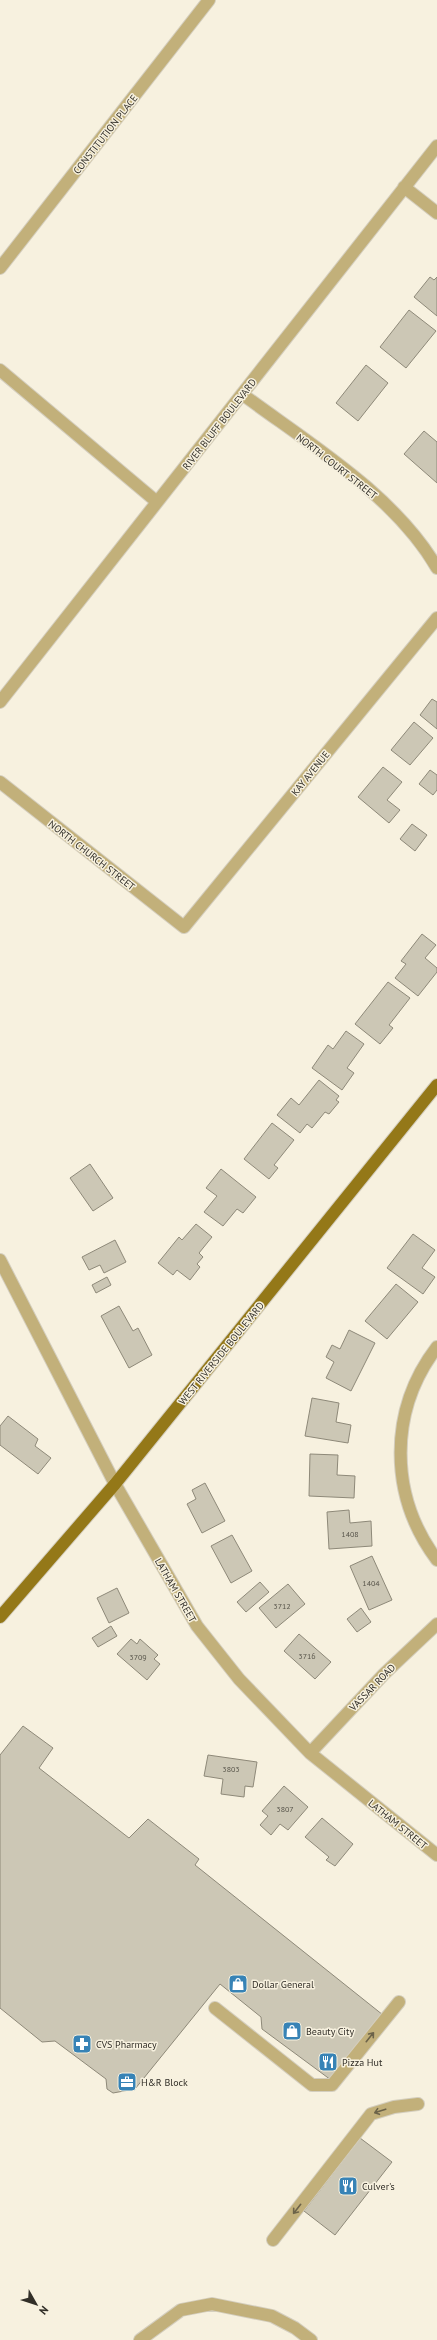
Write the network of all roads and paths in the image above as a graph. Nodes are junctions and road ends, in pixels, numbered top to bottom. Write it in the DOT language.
graph roads {
  1 [pos="210,0"];
  2 [pos="437,146"];
  3 [pos="404,187"];
  4 [pos="437,213"];
  5 [pos="0,268"];
  6 [pos="0,370"];
  7 [pos="242,394"];
  8 [pos="157,502"];
  9 [pos="437,568"];
  10 [pos="437,618"];
  11 [pos="0,702"];
  12 [pos="0,782"];
  13 [pos="184,927"];
  14 [pos="437,1086"];
  15 [pos="0,1260"];
  16 [pos="437,1347"];
  17 [pos="115,1484"];
  18 [pos="437,1560"];
  19 [pos="0,1617"];
  20 [pos="437,1624"];
  21 [pos="310,1753"];
  22 [pos="437,1855"];
  23 [pos="399,2002"];
  24 [pos="214,2008"];
  25 [pos="418,2104"];
  26 [pos="273,2240"];
  27 [pos="140,2340"];
  28 [pos="311,2340"];
  1 -- 5 [label="street, CONSTITUTION PLACE"];
  2 -- 3 [label="street, RIVER BLUFF BOULEVARD"];
  3 -- 4 [label="street"];
  3 -- 7 [label="street, RIVER BLUFF BOULEVARD"];
  6 -- 8 [label="street"];
  7 -- 8 [label="street, RIVER BLUFF BOULEVARD"];
  7 -- 9 [label="street, NORTH COURT STREET"];
  8 -- 11 [label="street, RIVER BLUFF BOULEVARD"];
  10 -- 13 [label="street, KAY AVENUE"];
  12 -- 13 [label="street, NORTH CHURCH STREET"];
  14 -- 17 [label="main road, WEST RIVERSIDE BOULEVARD"];
  15 -- 17 [label="street, LATHAM STREET"];
  16 -- 18 [label="street"];
  17 -- 19 [label="main road, WEST RIVERSIDE BOULEVARD"];
  17 -- 21 [label="street, LATHAM STREET"];
  20 -- 21 [label="street, VASSAR ROAD"];
  21 -- 22 [label="street, LATHAM STREET"];
  24 -- 23 [label="street, one-way"];
  25 -- 26 [label="street, one-way"];
  27 -- 28 [label="street"];
}
